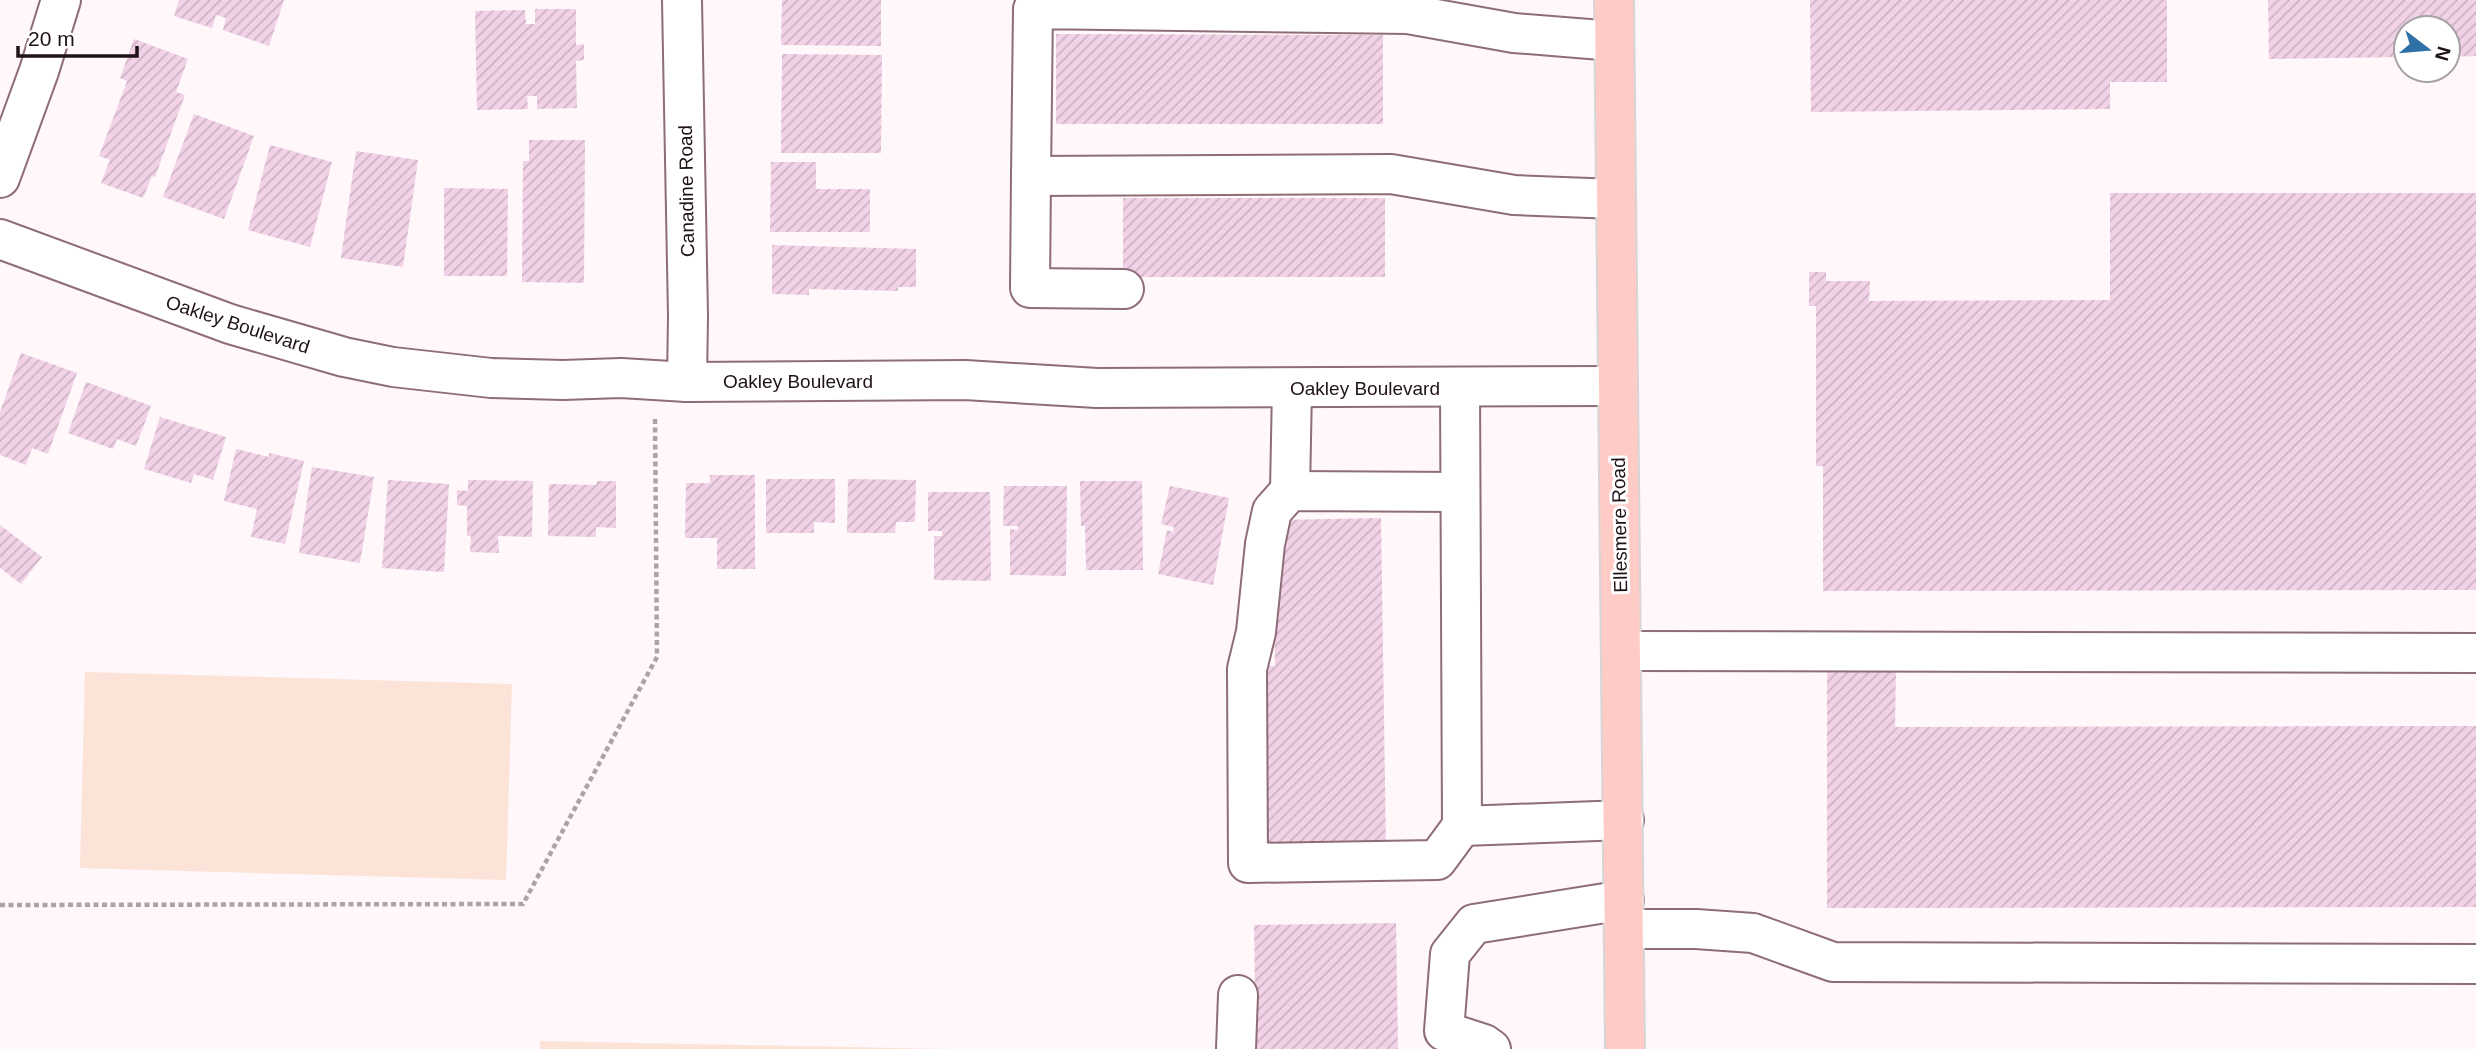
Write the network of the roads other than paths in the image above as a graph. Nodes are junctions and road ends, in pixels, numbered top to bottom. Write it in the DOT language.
graph roads {
  1 [pos="61,0"];
  2 [pos="682,0"];
  3 [pos="1614,0"];
  4 [pos="1033,4"];
  5 [pos="1614,41"];
  6 [pos="1031,176"];
  7 [pos="0,178"];
  8 [pos="1616,200"];
  9 [pos="0,239"];
  10 [pos="1124,289"];
  11 [pos="687,382"];
  12 [pos="1460,387"];
  13 [pos="1618,387"];
  14 [pos="1292,388"];
  15 [pos="1290,491"];
  16 [pos="1460,492"];
  17 [pos="1621,650"];
  18 [pos="2476,653"];
  19 [pos="1624,820"];
  20 [pos="1462,826"];
  21 [pos="1624,914"];
  22 [pos="2476,964"];
  23 [pos="1238,995"];
  24 [pos="1438,1040"];
  25 [pos="1236,1049"];
  26 [pos="1492,1049"];
  27 [pos="1625,1049"];
  1 -- 7 [label="street"];
  2 -- 11 [label="street, Canadine Road"];
  3 -- 5 [label="main road, Ellesmere Road"];
  4 -- 5 [label="street"];
  4 -- 6 [label="street"];
  5 -- 8 [label="main road, Ellesmere Road"];
  6 -- 8 [label="street"];
  6 -- 10 [label="street"];
  8 -- 13 [label="main road, Ellesmere Road"];
  9 -- 11 [label="street, Oakley Boulevard"];
  11 -- 14 [label="street, Oakley Boulevard"];
  12 -- 13 [label="street, Oakley Boulevard"];
  12 -- 14 [label="street, Oakley Boulevard"];
  12 -- 16 [label="street"];
  13 -- 17 [label="main road, Ellesmere Road"];
  14 -- 15 [label="street"];
  15 -- 16 [label="street"];
  15 -- 20 [label="street"];
  16 -- 20 [label="street"];
  17 -- 18 [label="street"];
  17 -- 19 [label="main road, Ellesmere Road"];
  19 -- 20 [label="street"];
  19 -- 21 [label="main road, Ellesmere Road"];
  21 -- 22 [label="street"];
  21 -- 24 [label="street"];
  21 -- 27 [label="main road, Ellesmere Road"];
  23 -- 25 [label="street"];
  24 -- 26 [label="street"];
}
